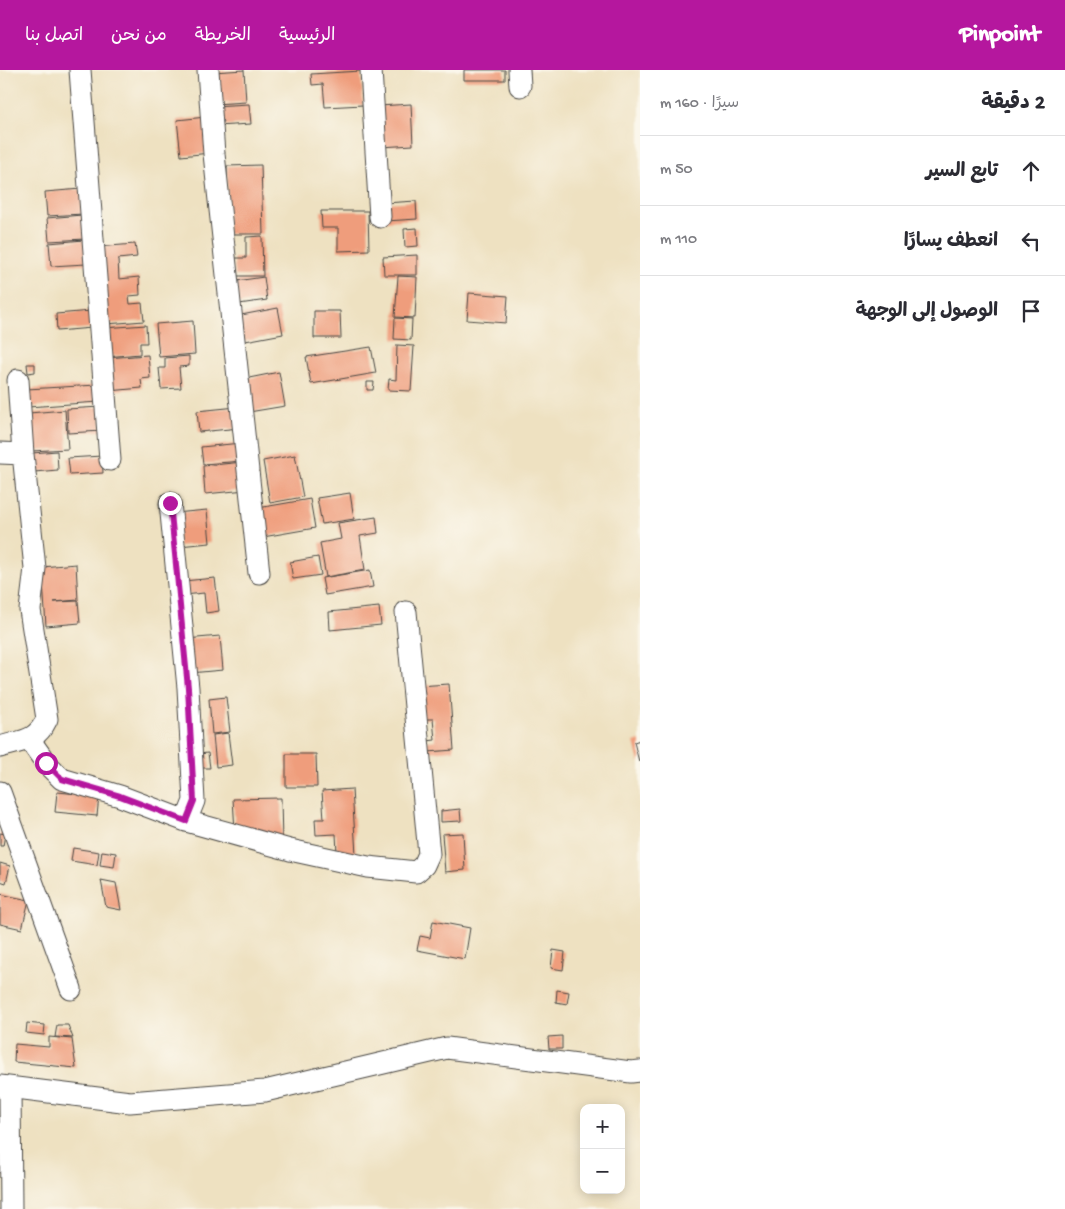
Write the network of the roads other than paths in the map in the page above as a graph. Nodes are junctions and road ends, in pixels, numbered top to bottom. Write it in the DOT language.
graph roads {
  1 [pos="80,70"];
  2 [pos="208,70"];
  3 [pos="370,70"];
  4 [pos="380,218"];
  5 [pos="18,380"];
  6 [pos="0,453"];
  7 [pos="23,454"];
  8 [pos="110,460"];
  9 [pos="170,503"];
  10 [pos="258,573"];
  11 [pos="406,612"];
  12 [pos="29,739"];
  13 [pos="0,747"];
  14 [pos="0,792"];
  15 [pos="186,821"];
  16 [pos="71,989"];
  17 [pos="640,1071"];
  18 [pos="5,1087"];
  19 [pos="11,1209"];
  1 -- 8 [label="street"];
  2 -- 10 [label="street"];
  3 -- 4 [label="street"];
  5 -- 7 [label="street"];
  6 -- 7 [label="street"];
  7 -- 12 [label="street"];
  9 -- 15 [label="street"];
  11 -- 15 [label="street"];
  12 -- 13 [label="street"];
  12 -- 15 [label="street"];
  14 -- 16 [label="street"];
  17 -- 18 [label="street"];
  18 -- 19 [label="street"];
}
